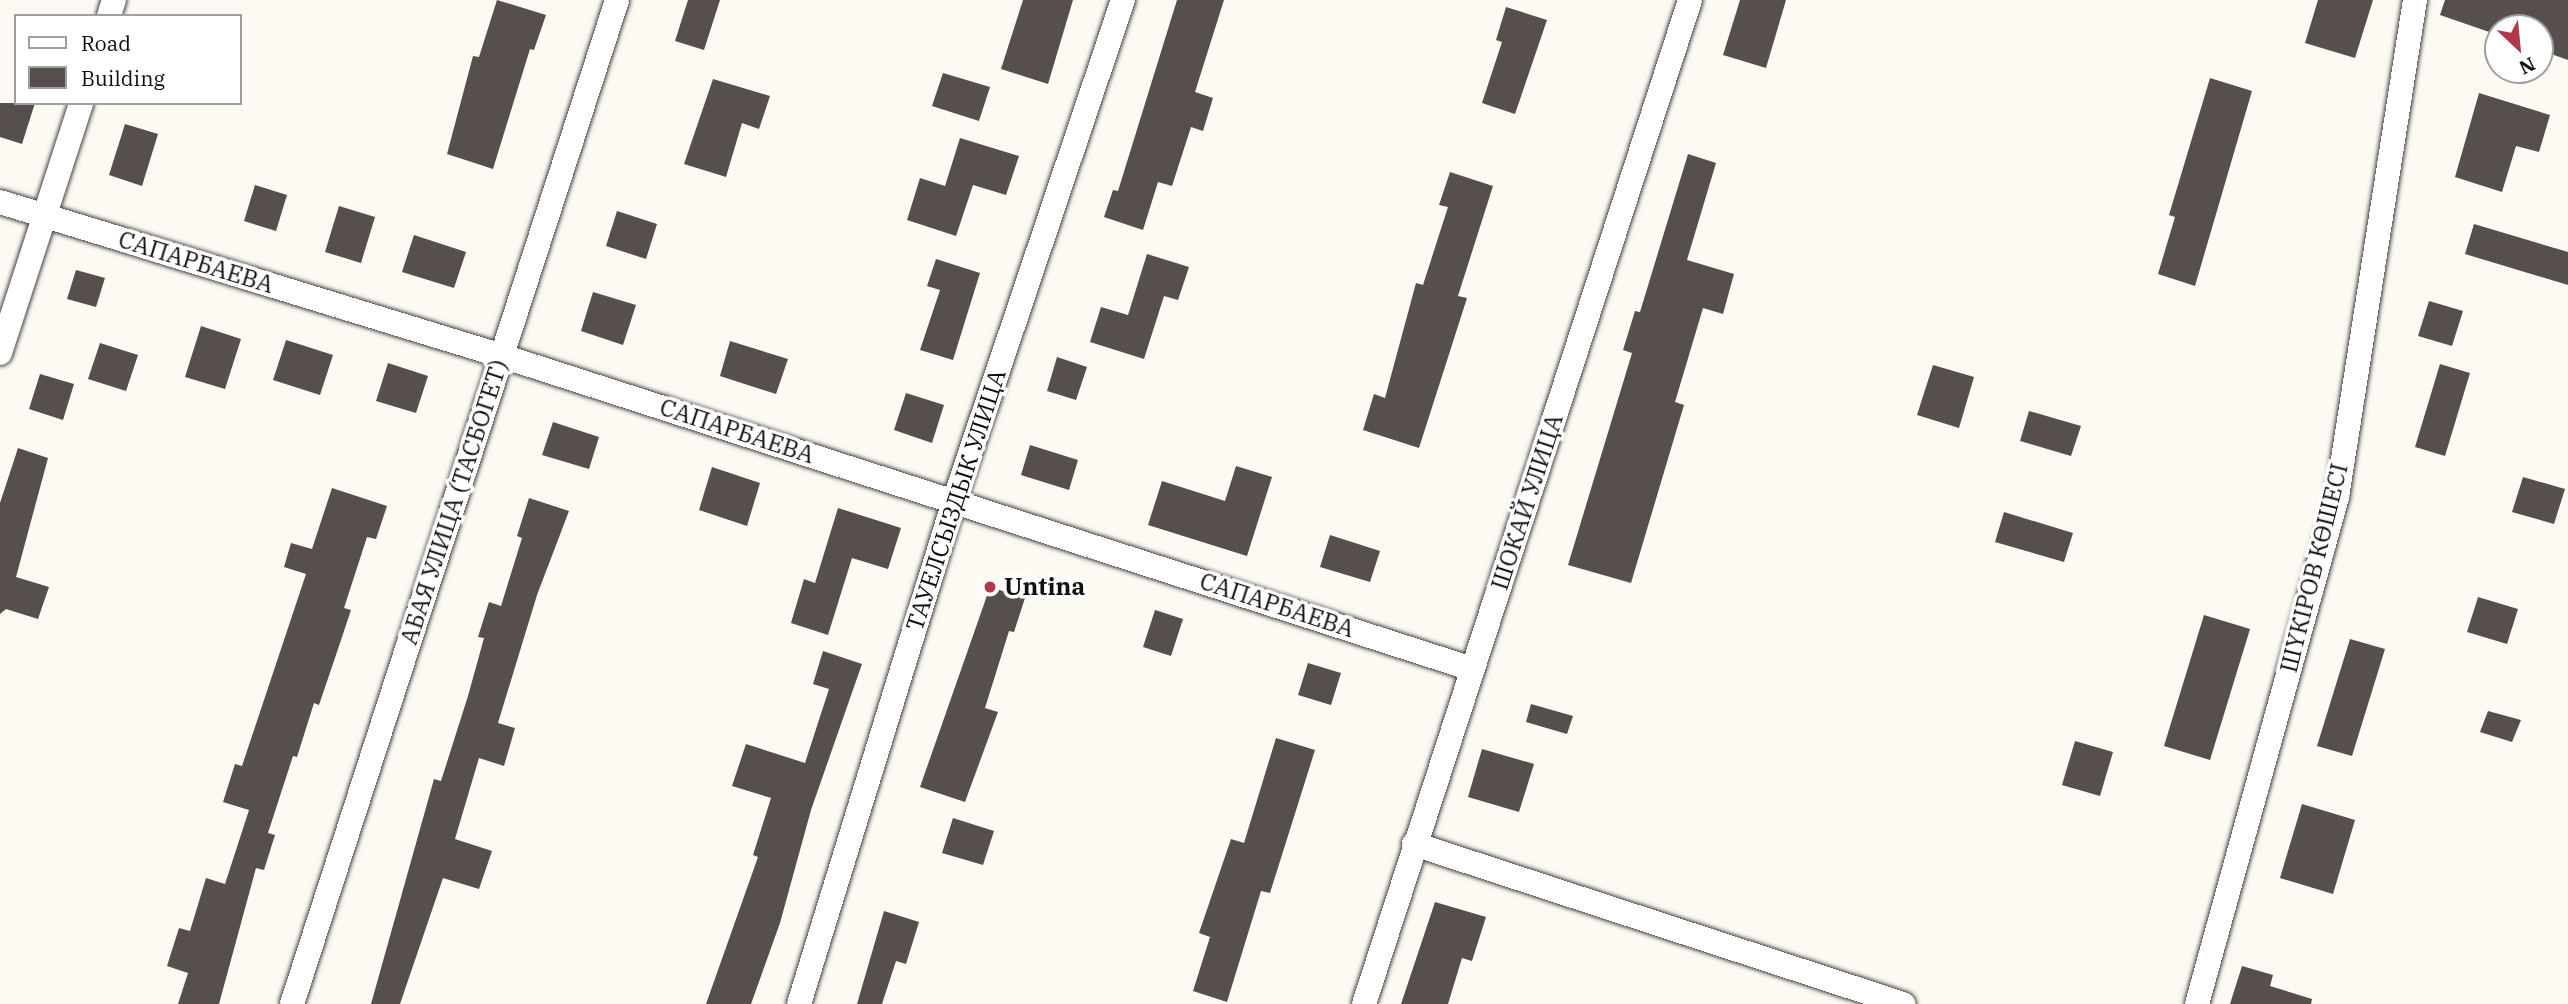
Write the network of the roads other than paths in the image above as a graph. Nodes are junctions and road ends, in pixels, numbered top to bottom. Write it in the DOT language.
graph roads {
  1 [pos="617,0"];
  2 [pos="1123,0"];
  3 [pos="1690,0"];
  4 [pos="2415,0"];
  5 [pos="80,105"];
  6 [pos="0,202"];
  7 [pos="45,216"];
  8 [pos="0,353"];
  9 [pos="502,356"];
  10 [pos="954,501"];
  11 [pos="1472,669"];
  12 [pos="1414,844"];
  13 [pos="292,1004"];
  14 [pos="799,1004"];
  15 [pos="1364,1004"];
  16 [pos="1903,1004"];
  17 [pos="2197,1004"];
  1 -- 9 [label="street, АБАЯ УЛИЦА (ТАСБОГЕТ)"];
  2 -- 10 [label="street, ТАУЕЛСЫЗДЫК УЛИЦА"];
  3 -- 11 [label="street, ШОКАЙ УЛИЦА"];
  4 -- 17 [label="street, ШҮКІРОВ КӨШЕСІ"];
  5 -- 7 [label="street"];
  6 -- 7 [label="street, САПАРБАЕВА"];
  7 -- 8 [label="street"];
  7 -- 9 [label="street, САПАРБАЕВА"];
  9 -- 10 [label="street, САПАРБАЕВА"];
  9 -- 13 [label="street, АБАЯ УЛИЦА (ТАСБОГЕТ)"];
  10 -- 11 [label="street, САПАРБАЕВА"];
  10 -- 14 [label="street, ТАУЕЛСЫЗДЫК УЛИЦА"];
  11 -- 12 [label="street, ШОКАЙ УЛИЦА"];
  12 -- 15 [label="street, ШОКАЙ УЛИЦА"];
  12 -- 16 [label="street"];
}
